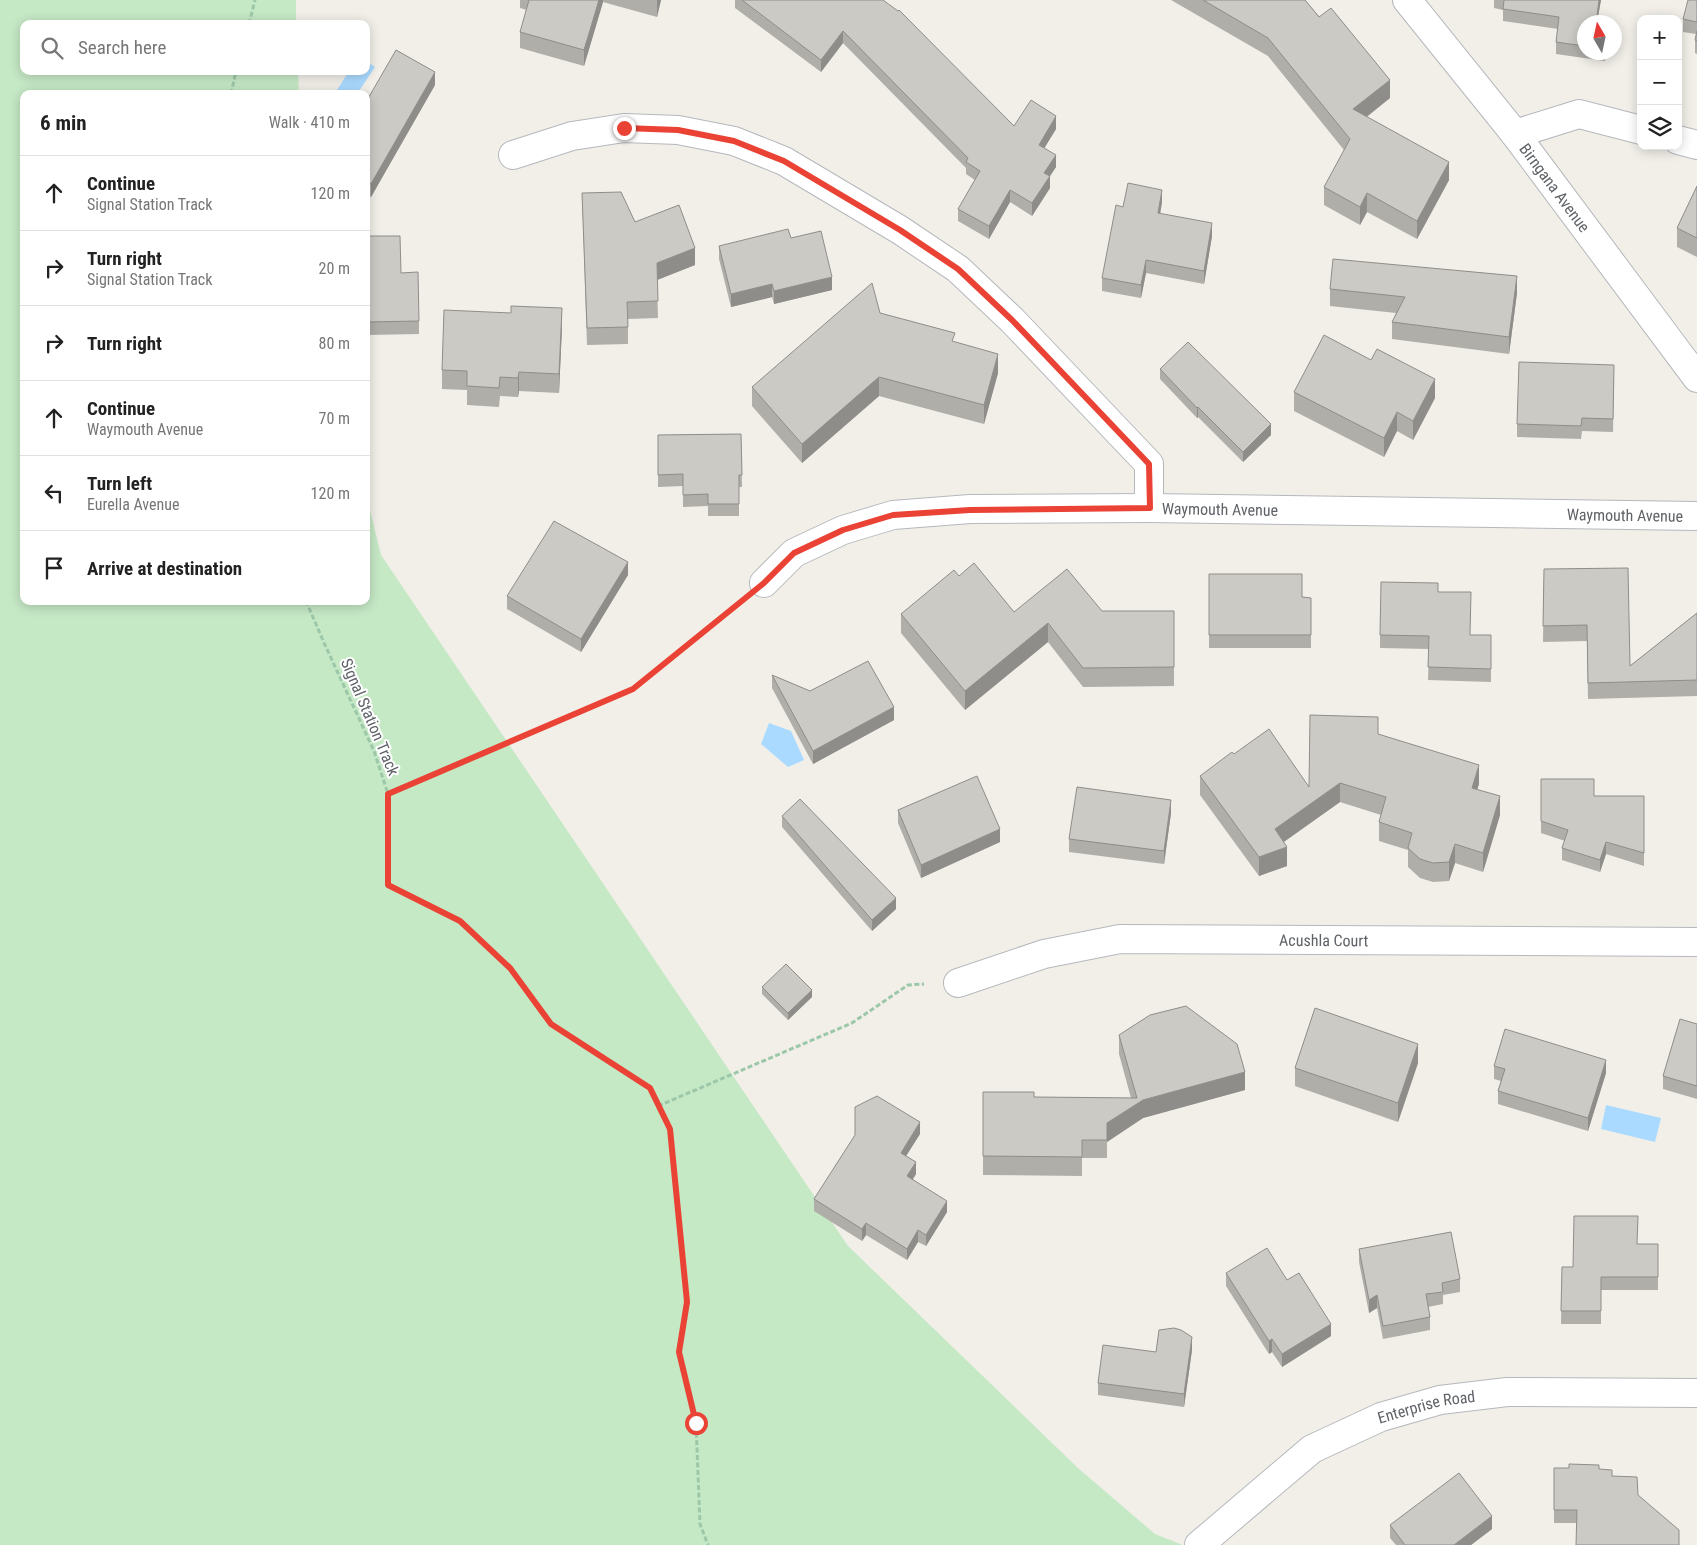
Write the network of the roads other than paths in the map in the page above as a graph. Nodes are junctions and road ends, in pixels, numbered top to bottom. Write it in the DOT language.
graph roads {
  1 [pos="1407,0"];
  2 [pos="1637,129"];
  3 [pos="1515,134"];
  4 [pos="1682,141"];
  5 [pos="1697,145"];
  6 [pos="513,155"];
  7 [pos="1697,378"];
  8 [pos="1150,508"];
  9 [pos="1697,516"];
  10 [pos="764,583"];
  11 [pos="1697,942"];
  12 [pos="958,983"];
  13 [pos="1697,1393"];
  14 [pos="1199,1545"];
  1 -- 3 [label="street, Birngana Avenue"];
  2 -- 3 [label="street"];
  3 -- 7 [label="street, Birngana Avenue"];
  4 -- 5 [label="street"];
  6 -- 8 [label="street"];
  8 -- 9 [label="street, Waymouth Avenue"];
  8 -- 10 [label="street, Waymouth Avenue"];
  11 -- 12 [label="street, Acushla Court"];
  13 -- 14 [label="street, Enterprise Road"];
}
